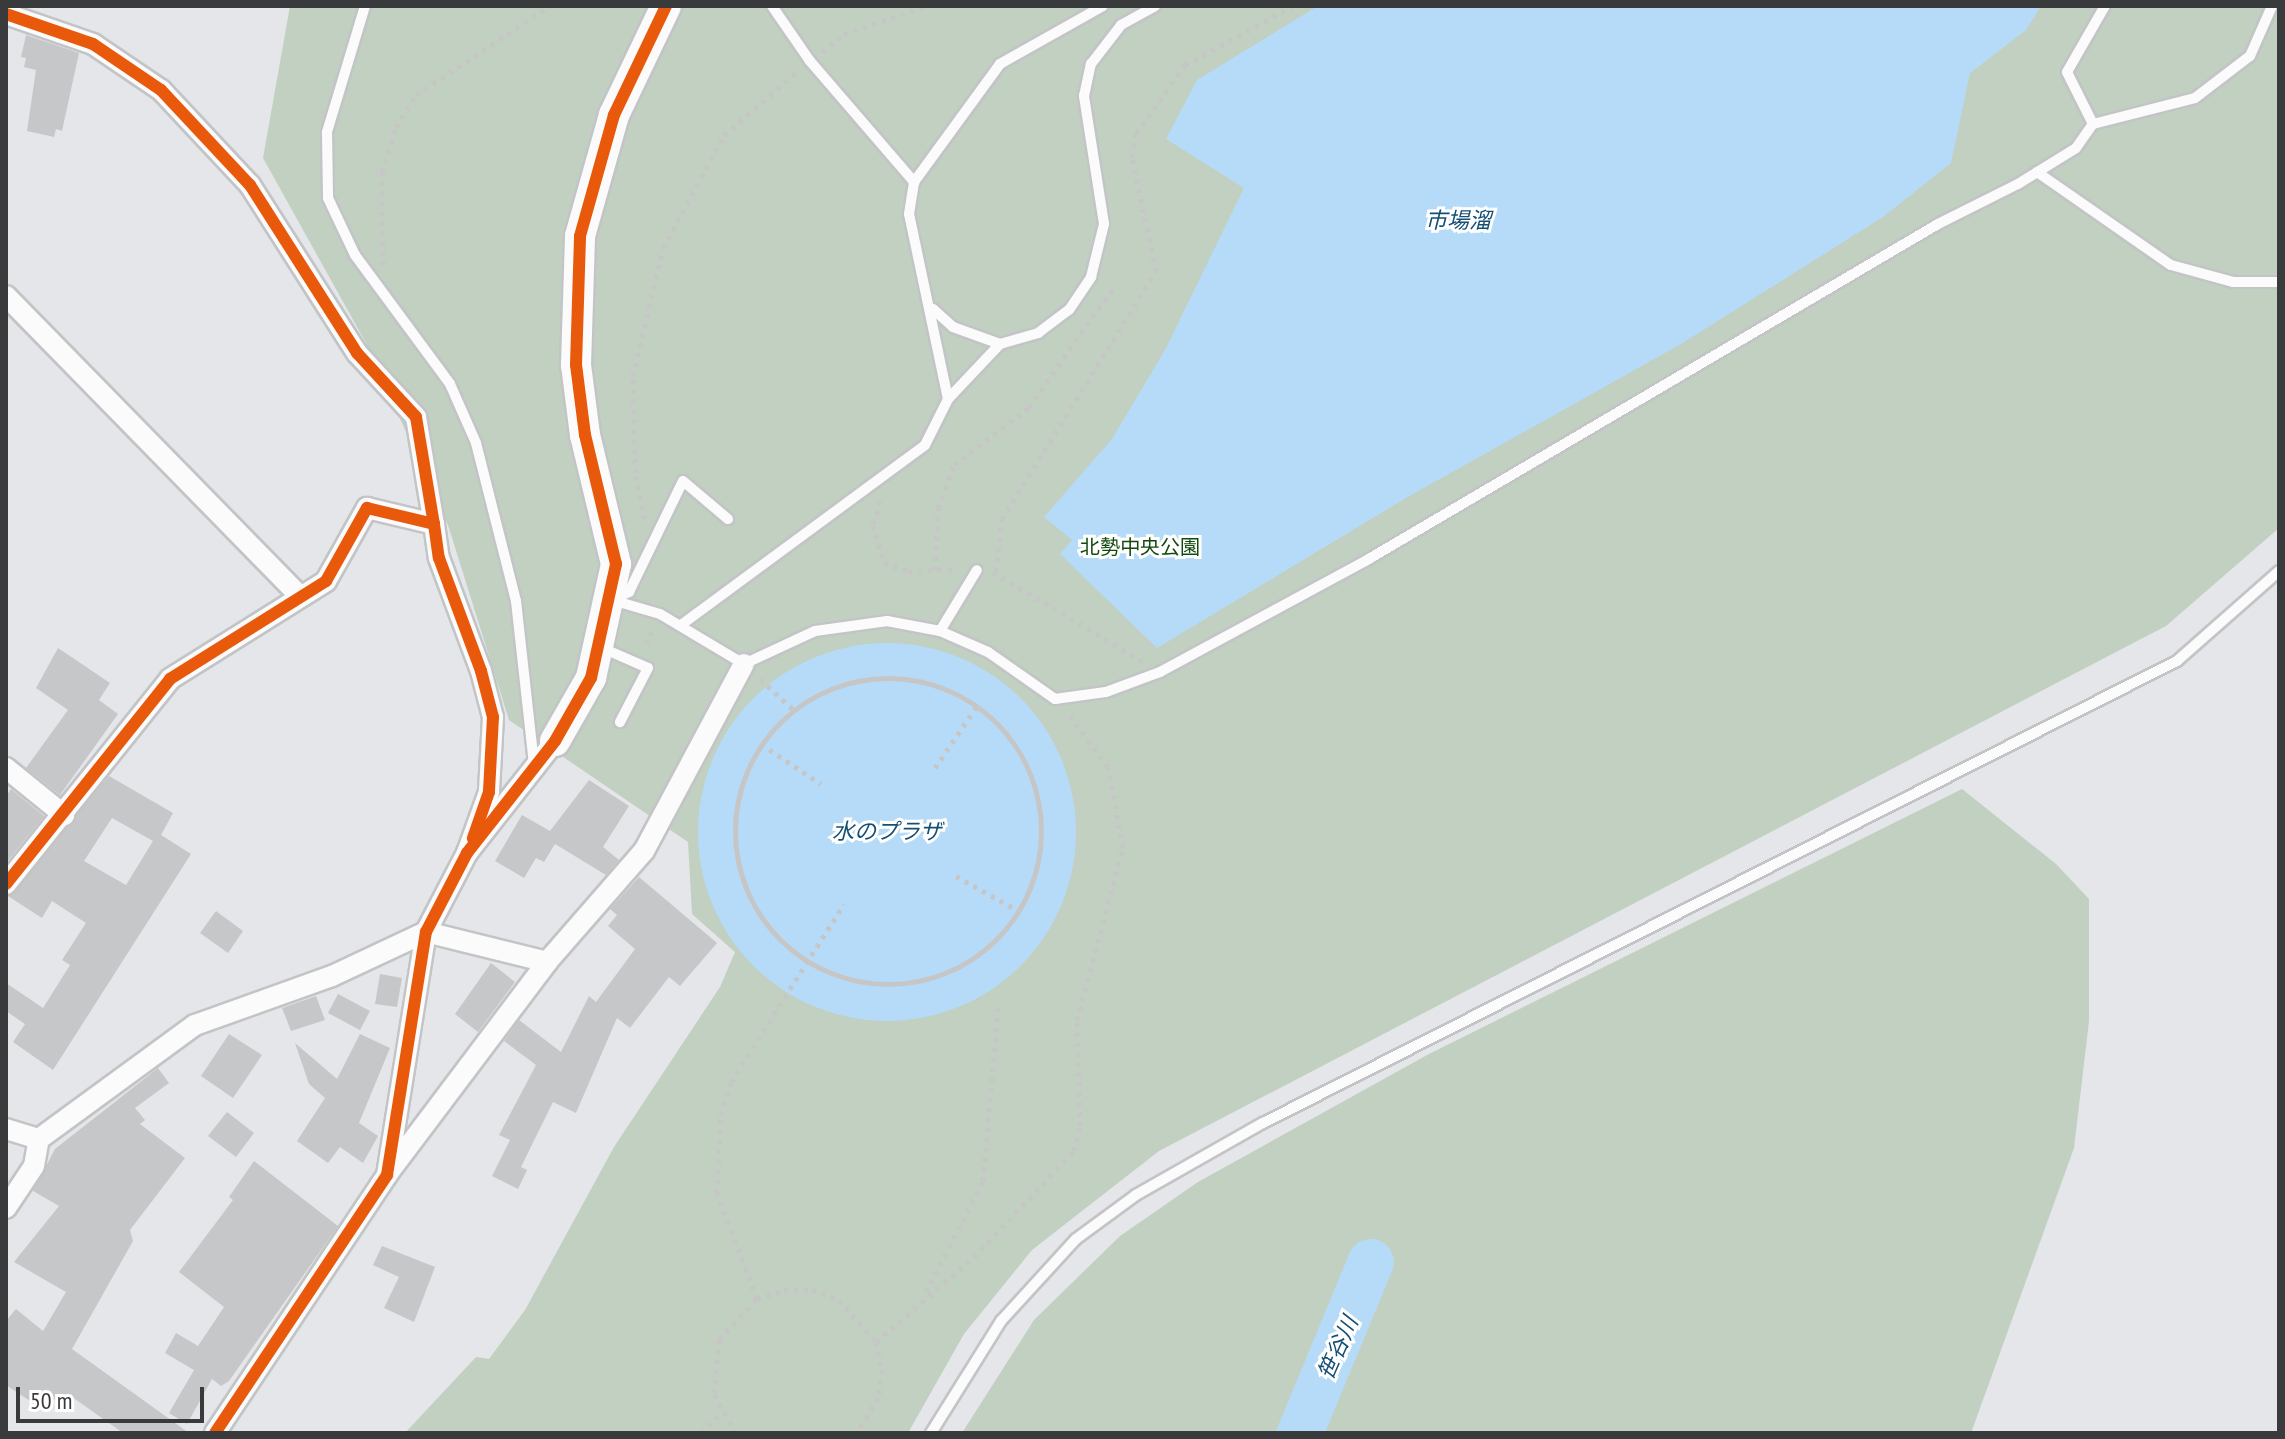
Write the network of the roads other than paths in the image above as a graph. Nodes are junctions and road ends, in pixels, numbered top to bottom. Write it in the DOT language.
graph roads {
  1 [pos="365,6"];
  2 [pos="666,6"];
  3 [pos="772,6"];
  4 [pos="1103,6"];
  5 [pos="1155,6"];
  6 [pos="2105,6"];
  7 [pos="2272,6"];
  8 [pos="6,14"];
  9 [pos="2093,124"];
  10 [pos="2037,172"];
  11 [pos="914,182"];
  12 [pos="2279,282"];
  13 [pos="6,296"];
  14 [pos="933,309"];
  15 [pos="1000,344"];
  16 [pos="948,399"];
  17 [pos="728,519"];
  18 [pos="434,524"];
  19 [pos="977,570"];
  20 [pos="2279,571"];
  21 [pos="300,596"];
  22 [pos="612,600"];
  23 [pos="681,625"];
  24 [pos="940,631"];
  25 [pos="598,646"];
  26 [pos="744,664"];
  27 [pos="620,722"];
  28 [pos="555,741"];
  29 [pos="6,768"];
  30 [pos="534,770"];
  31 [pos="64,815"];
  32 [pos="467,853"];
  33 [pos="6,884"];
  34 [pos="426,932"];
  35 [pos="547,962"];
  36 [pos="6,1129"];
  37 [pos="39,1139"];
  38 [pos="387,1175"];
  39 [pos="6,1208"];
  40 [pos="215,1433"];
  41 [pos="931,1433"];
  1 -- 30 [label="lane"];
  2 -- 22 [label="street"];
  3 -- 11 [label="lane"];
  4 -- 11 [label="lane"];
  5 -- 15 [label="lane"];
  6 -- 9 [label="lane"];
  7 -- 9 [label="lane"];
  8 -- 18 [label="street"];
  9 -- 10 [label="lane"];
  10 -- 12 [label="lane"];
  10 -- 24 [label="lane"];
  11 -- 14 [label="lane"];
  13 -- 21 [label="street"];
  14 -- 15 [label="lane"];
  14 -- 16 [label="lane"];
  15 -- 16 [label="lane"];
  16 -- 23 [label="lane"];
  17 -- 22 [label="lane"];
  18 -- 21 [label="street"];
  18 -- 32 [label="street"];
  19 -- 24 [label="lane"];
  20 -- 41 [label="lane"];
  21 -- 31 [label="street"];
  22 -- 23 [label="lane"];
  22 -- 25 [label="street"];
  23 -- 26 [label="lane"];
  24 -- 26 [label="lane"];
  25 -- 27 [label="lane"];
  25 -- 28 [label="street"];
  26 -- 35 [label="street"];
  28 -- 30 [label="street"];
  29 -- 31 [label="street"];
  30 -- 32 [label="street"];
  31 -- 33 [label="street"];
  32 -- 34 [label="street"];
  34 -- 35 [label="street"];
  34 -- 37 [label="street"];
  34 -- 38 [label="street"];
  35 -- 38 [label="street"];
  36 -- 37 [label="street"];
  37 -- 39 [label="street"];
  38 -- 40 [label="street"];
}
